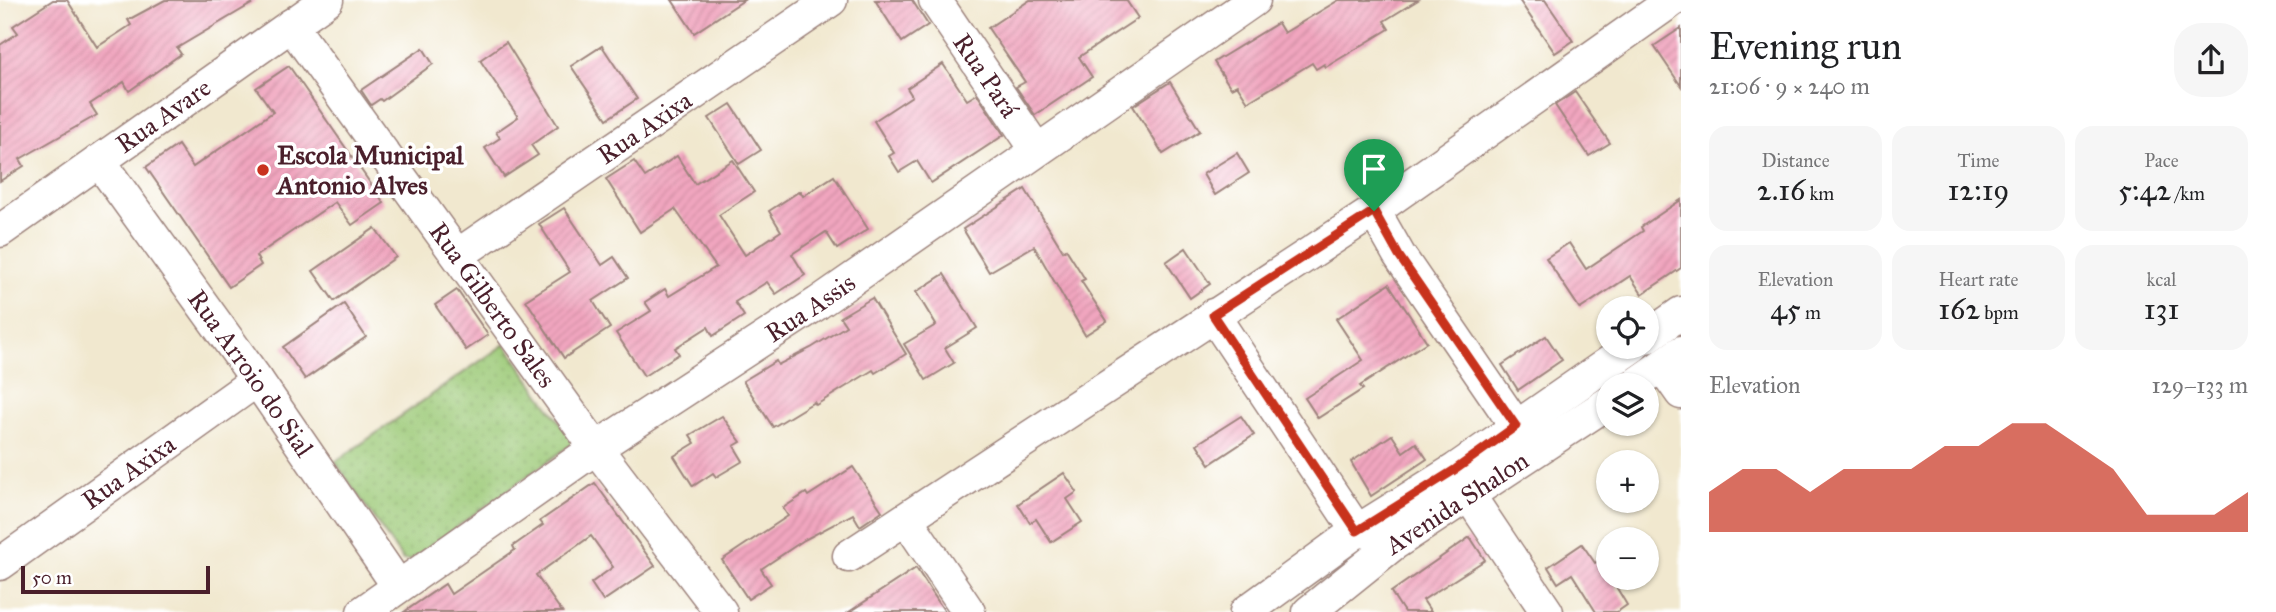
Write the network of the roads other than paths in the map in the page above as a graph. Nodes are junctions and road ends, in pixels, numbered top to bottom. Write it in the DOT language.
graph roads {
  1 [pos="327,0"];
  2 [pos="831,0"];
  3 [pos="935,0"];
  4 [pos="1254,0"];
  5 [pos="1673,0"];
  6 [pos="292,25"];
  7 [pos="1037,149"];
  8 [pos="99,161"];
  9 [pos="1374,211"];
  10 [pos="0,231"];
  11 [pos="458,255"];
  12 [pos="1681,313"];
  13 [pos="1213,315"];
  14 [pos="1659,329"];
  15 [pos="1672,359"];
  16 [pos="1624,364"];
  17 [pos="1652,373"];
  18 [pos="257,380"];
  19 [pos="1681,393"];
  20 [pos="1596,411"];
  21 [pos="1516,426"];
  22 [pos="596,449"];
  23 [pos="1474,456"];
  24 [pos="1480,490"];
  25 [pos="907,520"];
  26 [pos="1357,531"];
  27 [pos="1391,546"];
  28 [pos="849,556"];
  29 [pos="0,564"];
  30 [pos="398,586"];
  31 [pos="363,612"];
  32 [pos="721,612"];
  33 [pos="969,612"];
  34 [pos="1246,612"];
  35 [pos="1309,612"];
  36 [pos="1547,612"];
  1 -- 6 [label="street, Rua Avare"];
  2 -- 11 [label="street, Rua Axixa"];
  3 -- 7 [label="street, Rua Pará"];
  4 -- 7 [label="street, Rua Assis"];
  5 -- 9 [label="street"];
  6 -- 8 [label="street, Rua Avare"];
  6 -- 11 [label="street, Rua Gilberto Sales"];
  7 -- 22 [label="street, Rua Assis"];
  8 -- 10 [label="street, Rua Avare"];
  8 -- 18 [label="street, Rua Arroio do Sial"];
  9 -- 13 [label="street"];
  9 -- 21 [label="street"];
  11 -- 22 [label="street, Rua Gilberto Sales"];
  12 -- 14 [label="street"];
  13 -- 25 [label="street"];
  13 -- 26 [label="street"];
  15 -- 17 [label="street"];
  15 -- 19 [label="street"];
  16 -- 21 [label="street, Avenida Shalon"];
  18 -- 29 [label="street, Rua Axixa"];
  18 -- 30 [label="street, Rua Arroio do Sial"];
  20 -- 24 [label="street, Avenida Shalon"];
  21 -- 23 [label="street, Avenida Shalon"];
  22 -- 30 [label="street, Rua Assis"];
  22 -- 32 [label="street, Rua Gilberto Sales"];
  23 -- 24 [label="street"];
  23 -- 26 [label="street, Avenida Shalon"];
  24 -- 27 [label="street, Avenida Shalon"];
  24 -- 36 [label="street"];
  25 -- 28 [label="street"];
  25 -- 33 [label="street"];
  26 -- 27 [label="street"];
  26 -- 34 [label="street, Avenida Shalon"];
  27 -- 35 [label="street, Avenida Shalon"];
  30 -- 31 [label="street, Rua Assis"];
}
